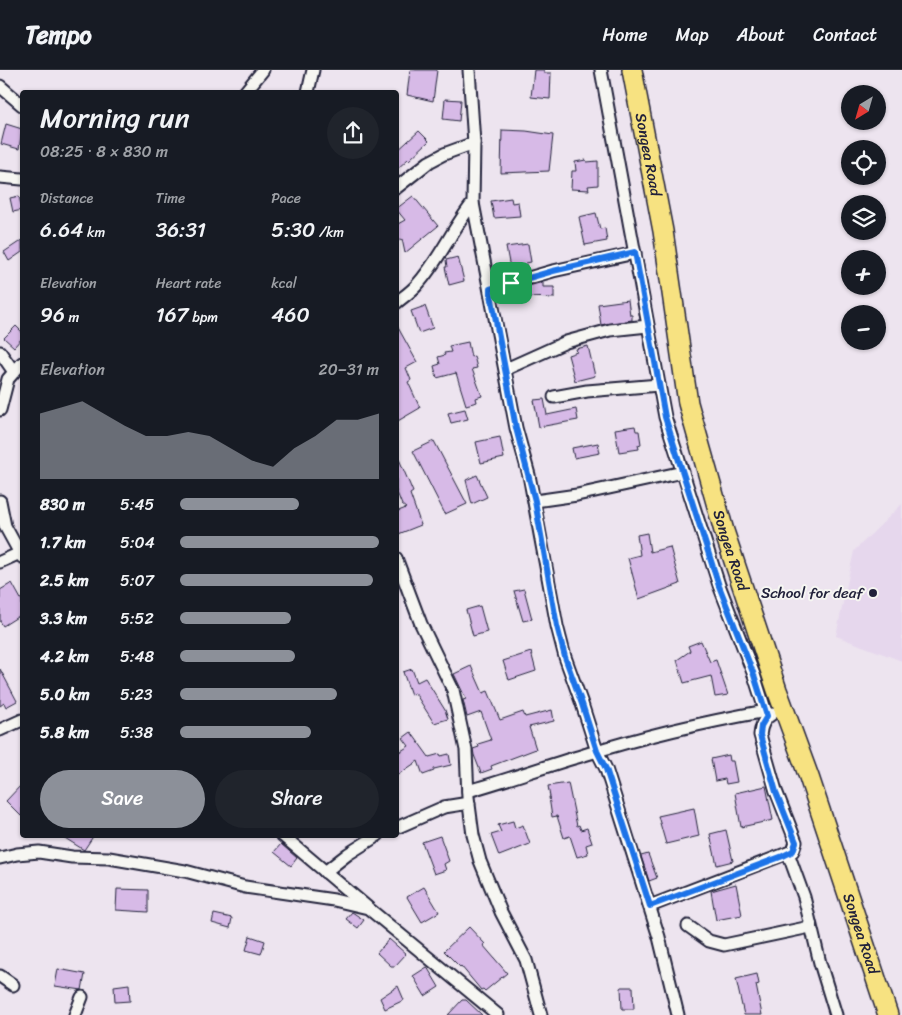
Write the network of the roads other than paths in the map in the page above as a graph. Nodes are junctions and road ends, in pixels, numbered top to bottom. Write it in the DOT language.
graph roads {
  1 [pos="263,70"];
  2 [pos="313,70"];
  3 [pos="469,70"];
  4 [pos="601,70"];
  5 [pos="632,70"];
  6 [pos="0,86"];
  7 [pos="247,90"];
  8 [pos="308,90"];
  9 [pos="20,103"];
  10 [pos="474,143"];
  11 [pos="0,177"];
  12 [pos="20,180"];
  13 [pos="399,185"];
  14 [pos="473,203"];
  15 [pos="635,252"];
  16 [pos="490,289"];
  17 [pos="399,301"];
  18 [pos="648,326"];
  19 [pos="0,352"];
  20 [pos="20,365"];
  21 [pos="506,369"];
  22 [pos="14,372"];
  23 [pos="659,384"];
  24 [pos="554,397"];
  25 [pos="0,410"];
  26 [pos="683,472"];
  27 [pos="0,501"];
  28 [pos="535,501"];
  29 [pos="20,553"];
  30 [pos="20,555"];
  31 [pos="0,562"];
  32 [pos="399,566"];
  33 [pos="772,712"];
  34 [pos="20,721"];
  35 [pos="0,730"];
  36 [pos="597,751"];
  37 [pos="468,791"];
  38 [pos="469,803"];
  39 [pos="399,825"];
  40 [pos="286,838"];
  41 [pos="373,838"];
  42 [pos="788,853"];
  43 [pos="0,858"];
  44 [pos="326,872"];
  45 [pos="650,906"];
  46 [pos="368,908"];
  47 [pos="688,926"];
  48 [pos="810,927"];
  49 [pos="0,976"];
  50 [pos="13,985"];
  51 [pos="82,997"];
  52 [pos="74,1015"];
  53 [pos="498,1015"];
  54 [pos="541,1015"];
  55 [pos="678,1015"];
  56 [pos="836,1015"];
  57 [pos="888,1015"];
  1 -- 7 [label="street"];
  2 -- 8 [label="street"];
  3 -- 10 [label="street"];
  4 -- 15 [label="street"];
  5 -- 33 [label="highway, Songea Road"];
  6 -- 9 [label="street"];
  10 -- 13 [label="street"];
  10 -- 14 [label="street"];
  11 -- 12 [label="street"];
  14 -- 16 [label="street"];
  14 -- 17 [label="street"];
  15 -- 16 [label="street"];
  15 -- 18 [label="street"];
  16 -- 21 [label="street"];
  18 -- 21 [label="street"];
  18 -- 23 [label="street"];
  19 -- 22 [label="street"];
  20 -- 22 [label="street"];
  21 -- 28 [label="street"];
  22 -- 25 [label="street"];
  23 -- 24 [label="street"];
  23 -- 26 [label="street"];
  26 -- 28 [label="street"];
  26 -- 33 [label="street"];
  27 -- 29 [label="street"];
  28 -- 36 [label="street"];
  30 -- 31 [label="street"];
  32 -- 37 [label="street"];
  33 -- 36 [label="street"];
  33 -- 42 [label="street"];
  33 -- 57 [label="highway, Songea Road"];
  34 -- 35 [label="street"];
  36 -- 37 [label="street"];
  36 -- 45 [label="street"];
  37 -- 38 [label="street"];
  38 -- 39 [label="street"];
  38 -- 54 [label="street"];
  40 -- 44 [label="street"];
  41 -- 44 [label="street"];
  42 -- 45 [label="street"];
  42 -- 48 [label="street"];
  43 -- 46 [label="street"];
  44 -- 46 [label="street"];
  45 -- 55 [label="street"];
  46 -- 53 [label="street"];
  47 -- 48 [label="street"];
  48 -- 56 [label="street"];
  49 -- 50 [label="street"];
  51 -- 52 [label="street"];
}
